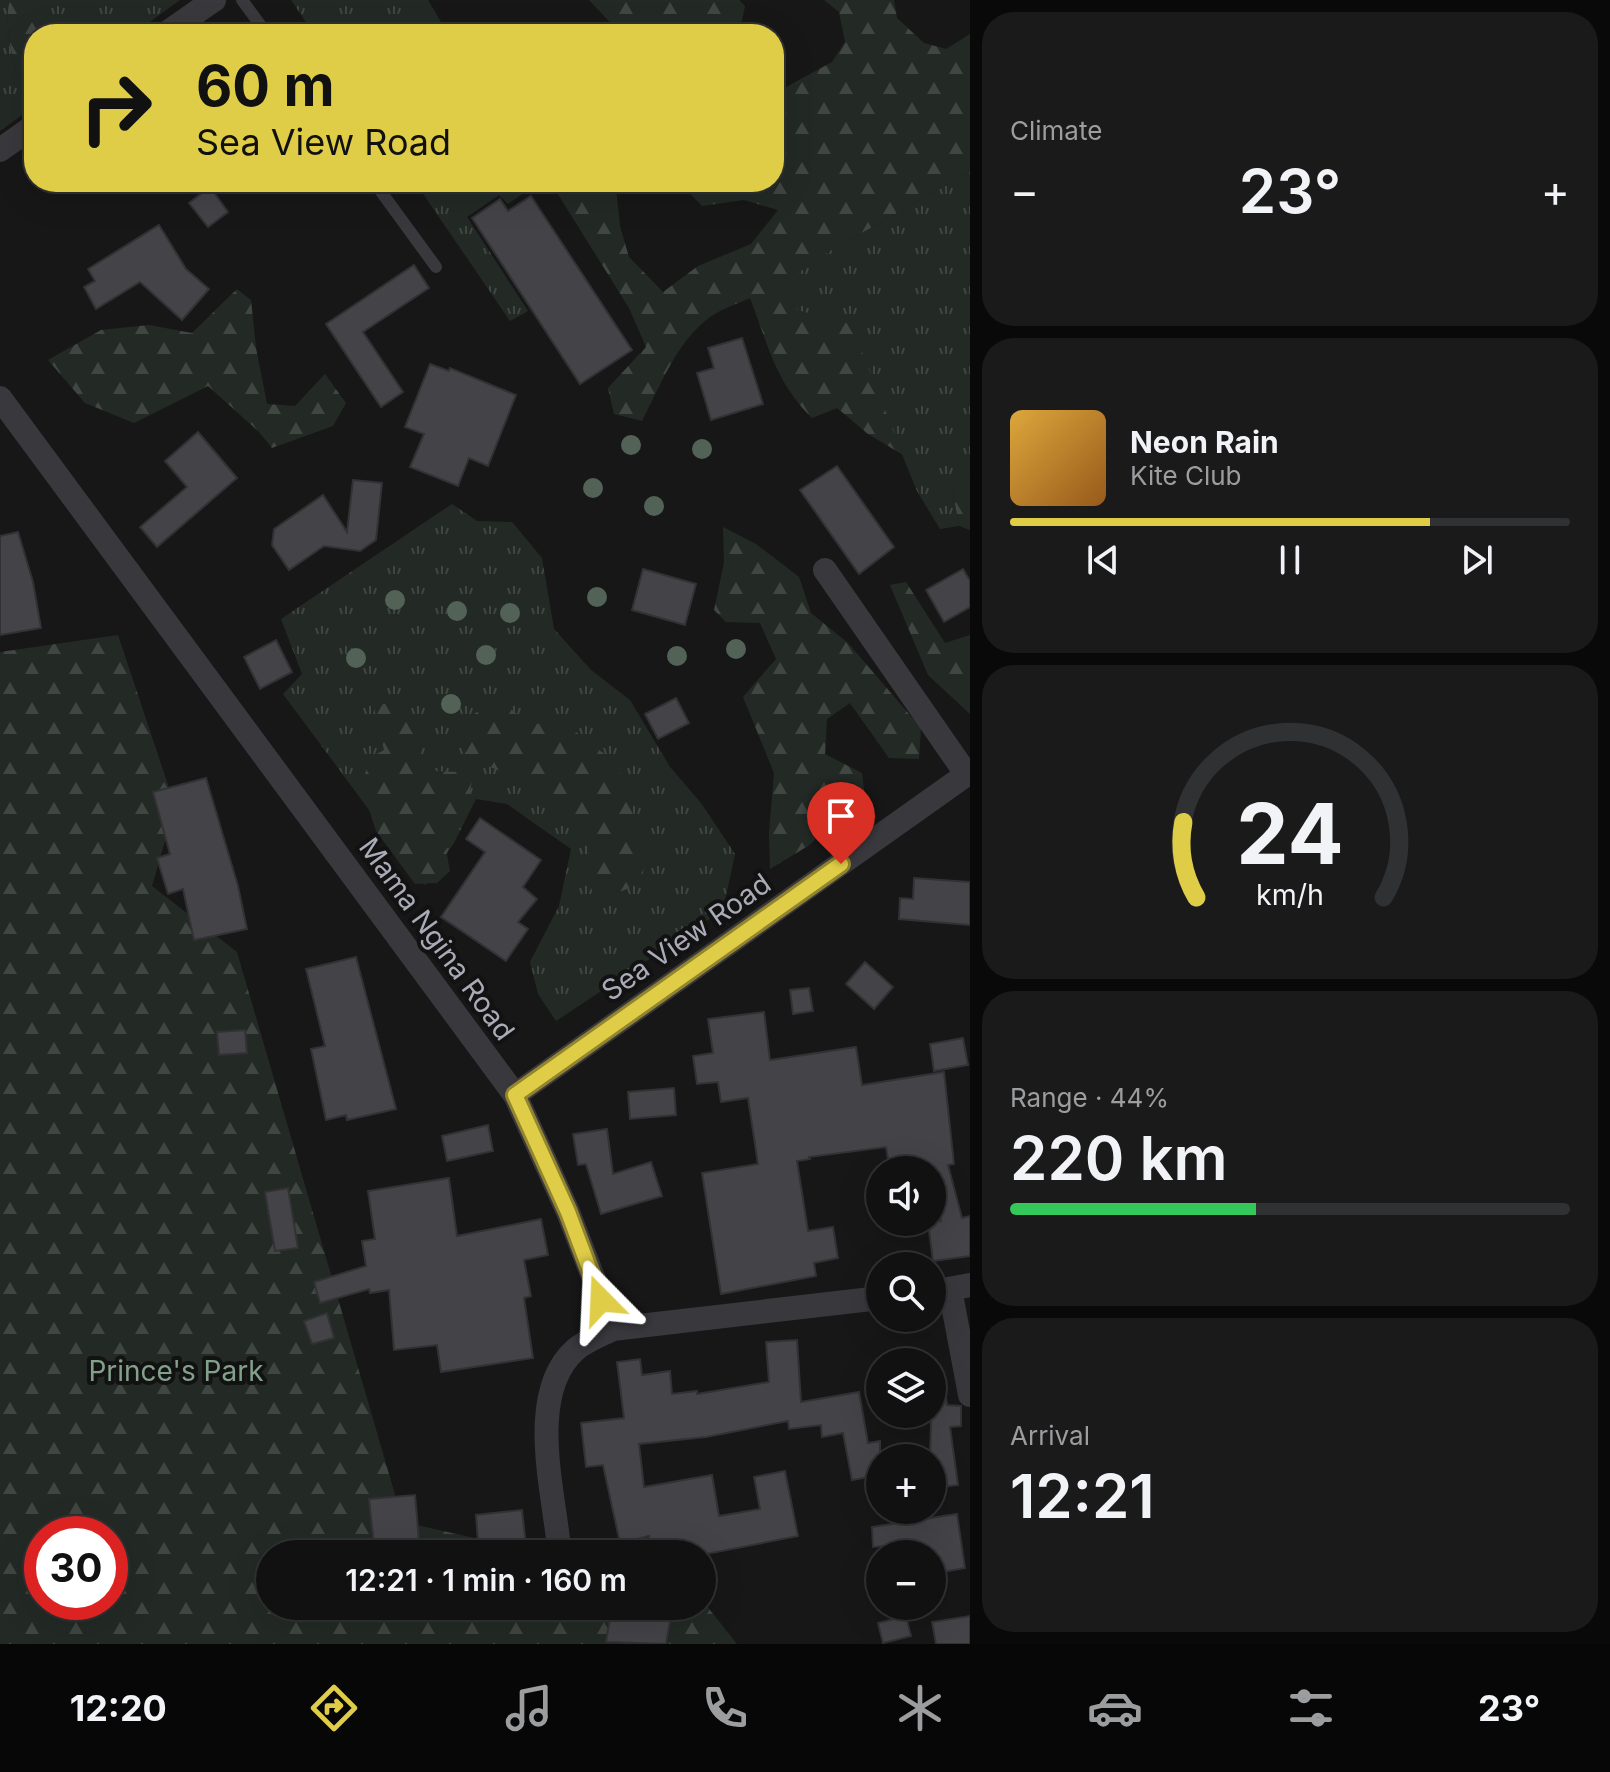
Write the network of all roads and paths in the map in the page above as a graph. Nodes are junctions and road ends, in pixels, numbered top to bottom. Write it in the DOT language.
graph roads {
  1 [pos="214,0"];
  2 [pos="242,0"];
  3 [pos="179,24"];
  4 [pos="260,24"];
  5 [pos="24,133"];
  6 [pos="0,150"];
  7 [pos="381,192"];
  8 [pos="436,267"];
  9 [pos="0,398"];
  10 [pos="825,570"];
  11 [pos="968,774"];
  12 [pos="515,1095"];
  13 [pos="951,1289"];
  14 [pos="866,1300"];
  15 [pos="613,1329"];
  16 [pos="970,1395"];
  17 [pos="558,1539"];
  1 -- 3 [label="street"];
  2 -- 4 [label="lane"];
  5 -- 6 [label="street"];
  7 -- 8 [label="lane"];
  9 -- 12 [label="street, Mama Ngina Road"];
  10 -- 11 [label="street"];
  11 -- 12 [label="street, Sea View Road"];
  12 -- 15 [label="street, Mama Ngina Road"];
  13 -- 16 [label="street"];
  14 -- 15 [label="street"];
  15 -- 17 [label="street"];
}
